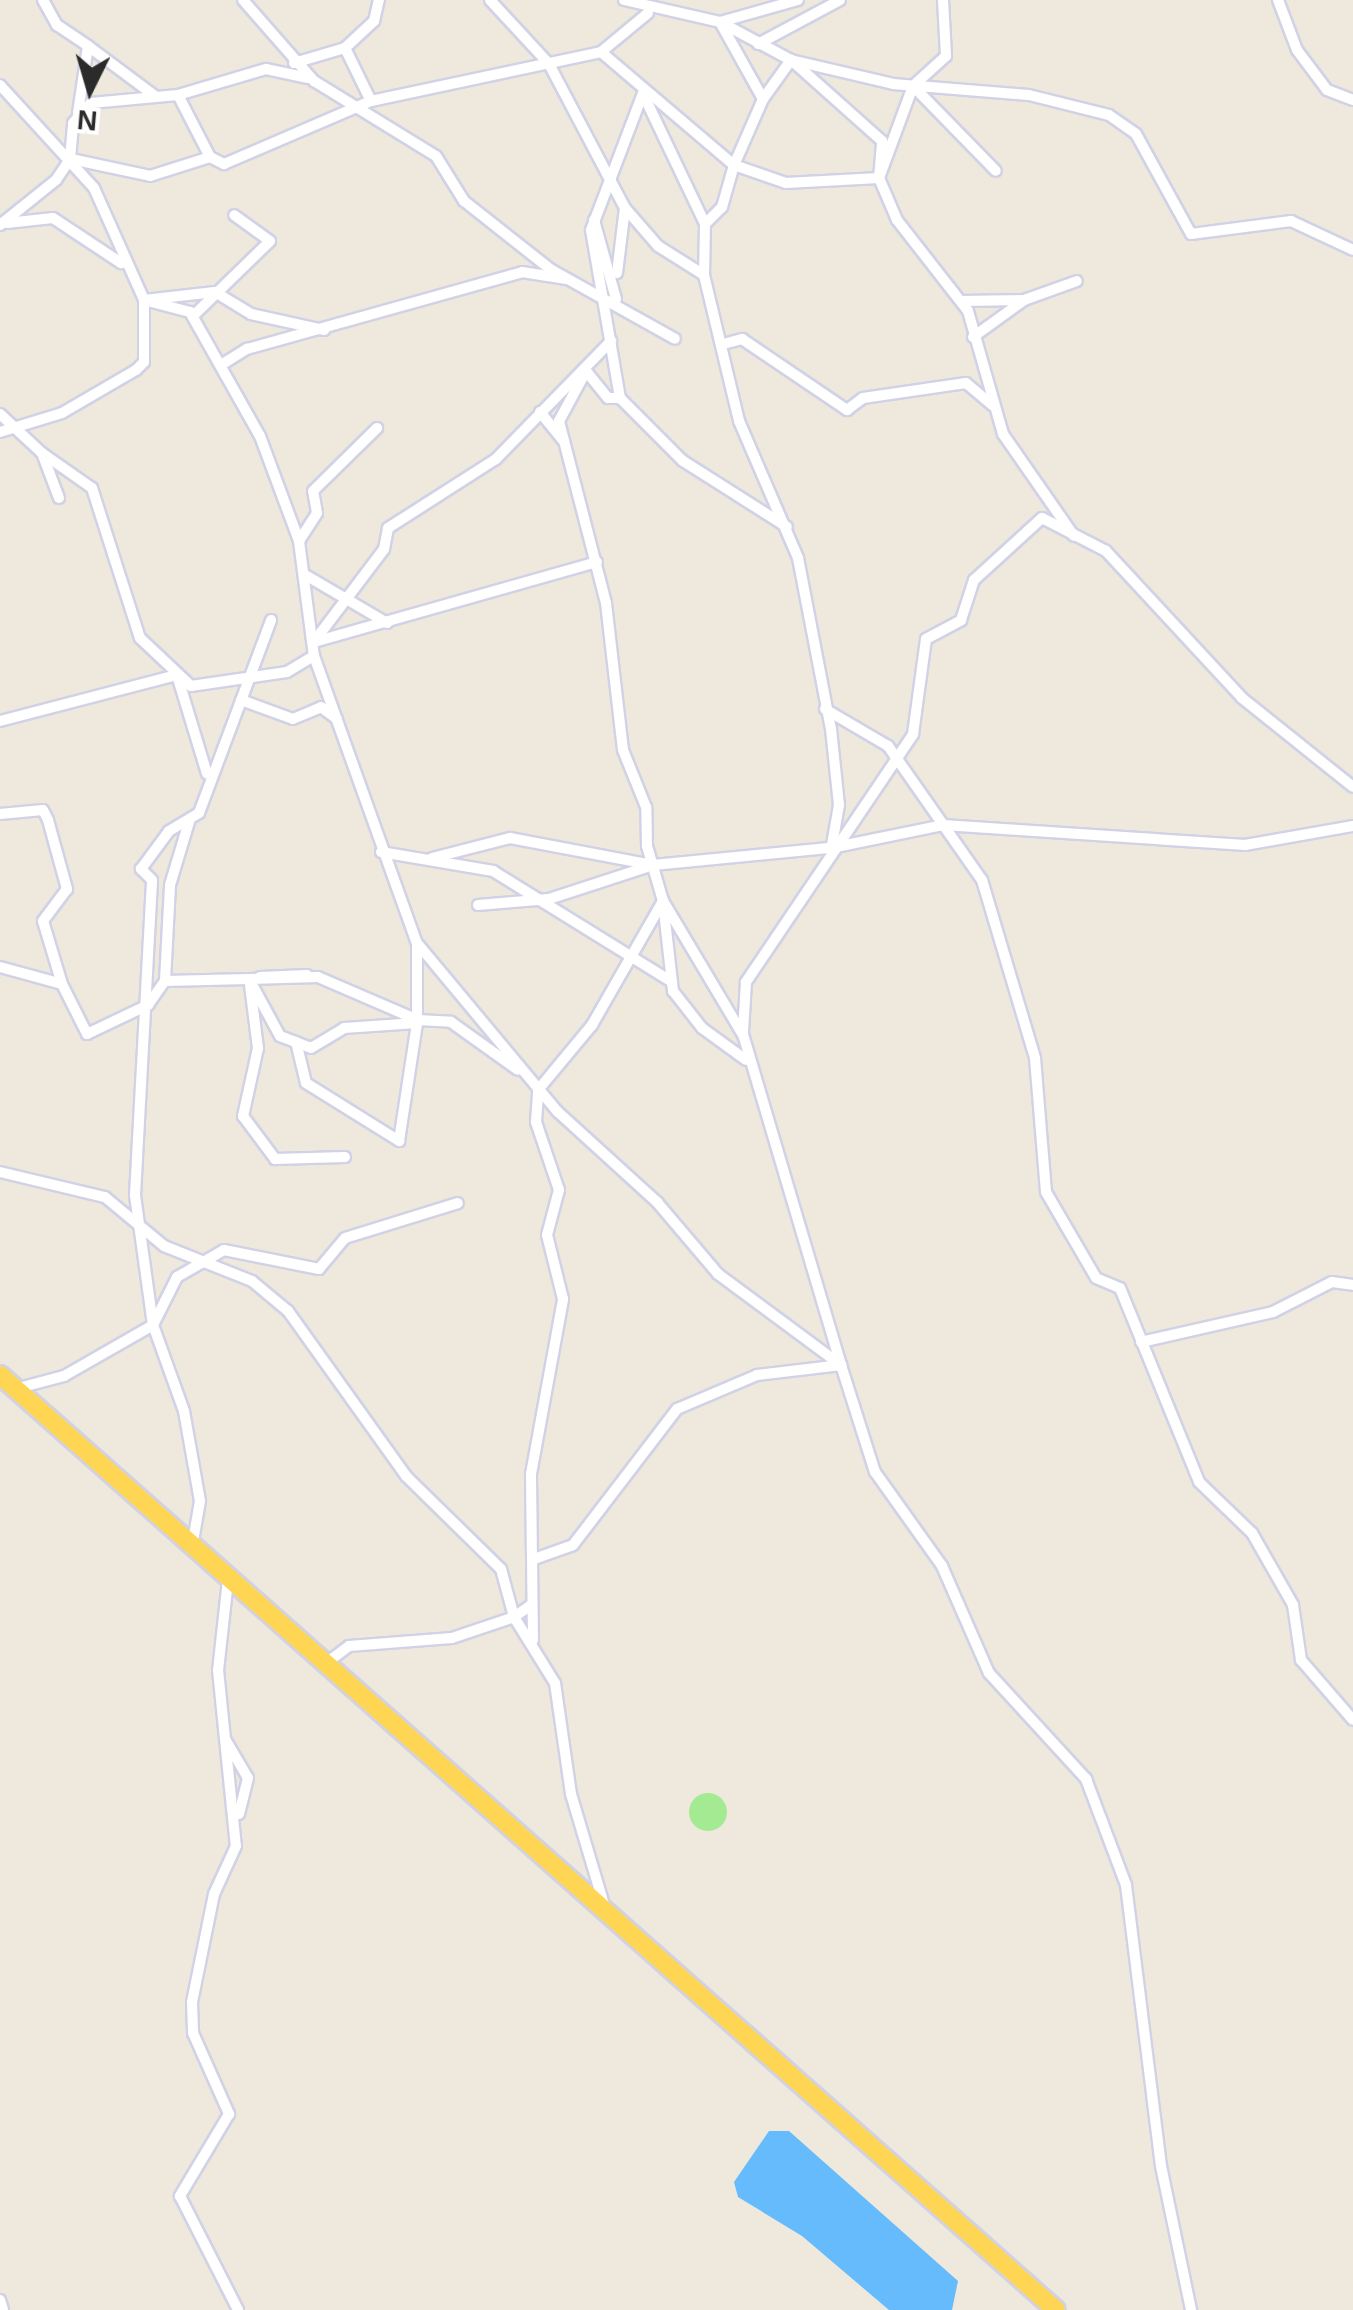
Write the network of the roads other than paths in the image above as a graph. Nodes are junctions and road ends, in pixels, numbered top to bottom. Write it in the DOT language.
graph roads {
  1 [pos="43,0"];
  2 [pos="243,0"];
  3 [pos="379,0"];
  4 [pos="490,0"];
  5 [pos="624,0"];
  6 [pos="798,0"];
  7 [pos="840,0"];
  8 [pos="943,0"];
  9 [pos="1278,0"];
  10 [pos="648,12"];
  11 [pos="720,22"];
  12 [pos="757,44"];
  13 [pos="88,46"];
  14 [pos="345,48"];
  15 [pos="601,52"];
  16 [pos="791,60"];
  17 [pos="548,64"];
  18 [pos="291,65"];
  19 [pos="0,86"];
  20 [pos="913,86"];
  21 [pos="642,93"];
  22 [pos="178,95"];
  23 [pos="156,97"];
  24 [pos="763,99"];
  25 [pos="371,100"];
  26 [pos="1353,100"];
  27 [pos="360,109"];
  28 [pos="74,123"];
  29 [pos="210,157"];
  30 [pos="70,159"];
  31 [pos="734,165"];
  32 [pos="996,171"];
  33 [pos="604,177"];
  34 [pos="879,178"];
  35 [pos="625,208"];
  36 [pos="234,216"];
  37 [pos="594,219"];
  38 [pos="1,223"];
  39 [pos="705,224"];
  40 [pos="1353,250"];
  41 [pos="122,263"];
  42 [pos="616,274"];
  43 [pos="704,274"];
  44 [pos="572,279"];
  45 [pos="1077,282"];
  46 [pos="597,288"];
  47 [pos="215,292"];
  48 [pos="616,299"];
  49 [pos="144,300"];
  50 [pos="1024,300"];
  51 [pos="961,301"];
  52 [pos="193,316"];
  53 [pos="324,330"];
  54 [pos="974,337"];
  55 [pos="675,338"];
  56 [pos="611,341"];
  57 [pos="727,342"];
  58 [pos="221,365"];
  59 [pos="586,372"];
  60 [pos="620,398"];
  61 [pos="992,406"];
  62 [pos="540,412"];
  63 [pos="0,414"];
  64 [pos="377,428"];
  65 [pos="14,430"];
  66 [pos="0,432"];
  67 [pos="564,440"];
  68 [pos="42,453"];
  69 [pos="59,498"];
  70 [pos="788,528"];
  71 [pos="1075,538"];
  72 [pos="299,541"];
  73 [pos="597,562"];
  74 [pos="307,576"];
  75 [pos="340,602"];
  76 [pos="271,620"];
  77 [pos="388,623"];
  78 [pos="313,643"];
  79 [pos="314,656"];
  80 [pos="177,675"];
  81 [pos="248,681"];
  82 [pos="241,700"];
  83 [pos="825,709"];
  84 [pos="338,720"];
  85 [pos="0,721"];
  86 [pos="897,766"];
  87 [pos="207,774"];
  88 [pos="1353,787"];
  89 [pos="0,814"];
  90 [pos="189,822"];
  91 [pos="943,825"];
  92 [pos="1353,826"];
  93 [pos="831,848"];
  94 [pos="381,852"];
  95 [pos="432,858"];
  96 [pos="653,866"];
  97 [pos="549,898"];
  98 [pos="663,901"];
  99 [pos="478,906"];
  100 [pos="417,943"];
  101 [pos="634,956"];
  102 [pos="0,967"];
  103 [pos="249,979"];
  104 [pos="165,980"];
  105 [pos="669,980"];
  106 [pos="62,984"];
  107 [pos="148,1004"];
  108 [pos="418,1021"];
  109 [pos="744,1035"];
  110 [pos="296,1042"];
  111 [pos="746,1060"];
  112 [pos="526,1076"];
  113 [pos="538,1090"];
  114 [pos="345,1158"];
  115 [pos="0,1172"];
  116 [pos="458,1203"];
  117 [pos="141,1224"];
  118 [pos="208,1264"];
  119 [pos="1353,1285"];
  120 [pos="152,1325"];
  121 [pos="1141,1342"];
  122 [pos="842,1365"];
  123 [pos="0,1374"];
  124 [pos="15,1389"];
  125 [pos="192,1548"];
  126 [pos="534,1560"];
  127 [pos="228,1579"];
  128 [pos="530,1606"];
  129 [pos="514,1617"];
  130 [pos="532,1640"];
  131 [pos="325,1664"];
  132 [pos="1353,1720"];
  133 [pos="606,1910"];
  134 [pos="0,2300"];
  135 [pos="3,2310"];
  136 [pos="238,2310"];
  137 [pos="1056,2310"];
  138 [pos="1192,2310"];
  1 -- 13 [label="street"];
  2 -- 18 [label="street"];
  3 -- 14 [label="street"];
  4 -- 17 [label="street"];
  5 -- 10 [label="street"];
  6 -- 11 [label="street"];
  7 -- 12 [label="street"];
  8 -- 20 [label="street"];
  9 -- 26 [label="street"];
  10 -- 11 [label="street"];
  10 -- 15 [label="street"];
  11 -- 12 [label="street"];
  11 -- 24 [label="street"];
  12 -- 16 [label="street"];
  13 -- 23 [label="street"];
  13 -- 28 [label="street"];
  14 -- 18 [label="street"];
  14 -- 25 [label="street"];
  15 -- 17 [label="street"];
  15 -- 21 [label="street"];
  16 -- 20 [label="street"];
  16 -- 24 [label="street"];
  16 -- 34 [label="street"];
  17 -- 25 [label="street"];
  17 -- 33 [label="street"];
  18 -- 22 [label="street"];
  18 -- 27 [label="street"];
  19 -- 30 [label="street"];
  20 -- 32 [label="street"];
  20 -- 34 [label="street"];
  20 -- 40 [label="street"];
  21 -- 31 [label="street"];
  21 -- 33 [label="street"];
  21 -- 39 [label="street"];
  22 -- 23 [label="street"];
  22 -- 29 [label="street"];
  23 -- 28 [label="street"];
  24 -- 31 [label="street"];
  25 -- 27 [label="street"];
  27 -- 29 [label="street"];
  27 -- 44 [label="street"];
  28 -- 30 [label="street"];
  29 -- 30 [label="street"];
  30 -- 38 [label="street"];
  30 -- 41 [label="street"];
  31 -- 34 [label="street"];
  31 -- 39 [label="street"];
  33 -- 35 [label="street"];
  33 -- 37 [label="street"];
  34 -- 51 [label="street"];
  35 -- 42 [label="street"];
  35 -- 43 [label="street"];
  36 -- 47 [label="street"];
  37 -- 42 [label="street"];
  37 -- 46 [label="street"];
  38 -- 41 [label="street"];
  39 -- 43 [label="street"];
  41 -- 49 [label="street"];
  42 -- 48 [label="street"];
  43 -- 57 [label="street"];
  44 -- 46 [label="street"];
  44 -- 53 [label="street"];
  45 -- 50 [label="street"];
  46 -- 48 [label="street"];
  46 -- 56 [label="street"];
  47 -- 49 [label="street"];
  47 -- 52 [label="street"];
  47 -- 53 [label="street"];
  48 -- 55 [label="street"];
  49 -- 52 [label="street"];
  49 -- 65 [label="street"];
  50 -- 51 [label="street"];
  50 -- 54 [label="street"];
  51 -- 54 [label="street"];
  52 -- 58 [label="street"];
  53 -- 58 [label="street"];
  54 -- 61 [label="street"];
  56 -- 59 [label="street"];
  56 -- 60 [label="street"];
  57 -- 61 [label="street"];
  57 -- 70 [label="street"];
  58 -- 72 [label="street"];
  59 -- 60 [label="street"];
  59 -- 62 [label="street"];
  59 -- 67 [label="street"];
  60 -- 70 [label="street"];
  61 -- 71 [label="street"];
  62 -- 67 [label="street"];
  62 -- 75 [label="street"];
  63 -- 65 [label="street"];
  64 -- 72 [label="street"];
  65 -- 66 [label="street"];
  65 -- 68 [label="street"];
  67 -- 73 [label="street"];
  68 -- 69 [label="street"];
  68 -- 80 [label="street"];
  70 -- 83 [label="street"];
  71 -- 86 [label="street"];
  71 -- 88 [label="street"];
  72 -- 74 [label="street"];
  73 -- 77 [label="street"];
  73 -- 96 [label="street"];
  74 -- 75 [label="street"];
  74 -- 78 [label="street"];
  75 -- 77 [label="street"];
  75 -- 78 [label="street"];
  76 -- 81 [label="street"];
  77 -- 78 [label="street"];
  78 -- 79 [label="street"];
  79 -- 81 [label="street"];
  79 -- 84 [label="street"];
  80 -- 81 [label="street"];
  80 -- 85 [label="street"];
  80 -- 87 [label="street"];
  81 -- 82 [label="street"];
  82 -- 84 [label="street"];
  82 -- 87 [label="street"];
  83 -- 86 [label="street"];
  83 -- 93 [label="street"];
  84 -- 94 [label="street"];
  86 -- 91 [label="street"];
  86 -- 93 [label="street"];
  87 -- 90 [label="street"];
  89 -- 106 [label="street"];
  90 -- 104 [label="street"];
  90 -- 107 [label="street"];
  91 -- 92 [label="street"];
  91 -- 93 [label="street"];
  91 -- 121 [label="street"];
  93 -- 96 [label="street"];
  93 -- 109 [label="street"];
  94 -- 95 [label="street"];
  94 -- 100 [label="street"];
  95 -- 96 [label="street"];
  95 -- 97 [label="street"];
  96 -- 97 [label="street"];
  96 -- 98 [label="street"];
  97 -- 99 [label="street"];
  97 -- 101 [label="street"];
  98 -- 101 [label="street"];
  98 -- 105 [label="street"];
  98 -- 109 [label="street"];
  100 -- 108 [label="street"];
  100 -- 112 [label="street"];
  101 -- 105 [label="street"];
  101 -- 113 [label="street"];
  102 -- 106 [label="street"];
  103 -- 104 [label="street"];
  103 -- 108 [label="street"];
  103 -- 110 [label="street"];
  103 -- 114 [label="street"];
  104 -- 107 [label="street"];
  105 -- 111 [label="street"];
  106 -- 107 [label="street"];
  107 -- 117 [label="street"];
  108 -- 110 [label="street"];
  108 -- 110 [label="street"];
  108 -- 112 [label="street"];
  109 -- 111 [label="street"];
  111 -- 122 [label="street"];
  112 -- 113 [label="street"];
  113 -- 122 [label="street"];
  113 -- 126 [label="street"];
  115 -- 117 [label="street"];
  116 -- 118 [label="street"];
  117 -- 118 [label="street"];
  117 -- 120 [label="street"];
  118 -- 120 [label="street"];
  118 -- 129 [label="street"];
  119 -- 121 [label="street"];
  120 -- 124 [label="street"];
  120 -- 125 [label="street"];
  121 -- 132 [label="street"];
  122 -- 126 [label="street"];
  122 -- 138 [label="street"];
  123 -- 124 [label="highway"];
  124 -- 125 [label="highway"];
  125 -- 127 [label="highway"];
  126 -- 128 [label="street"];
  127 -- 131 [label="highway"];
  127 -- 136 [label="street"];
  128 -- 129 [label="street"];
  128 -- 130 [label="street"];
  129 -- 130 [label="street"];
  129 -- 131 [label="street"];
  130 -- 133 [label="street"];
  131 -- 133 [label="highway"];
  133 -- 137 [label="highway"];
  134 -- 135 [label="street"];
}
